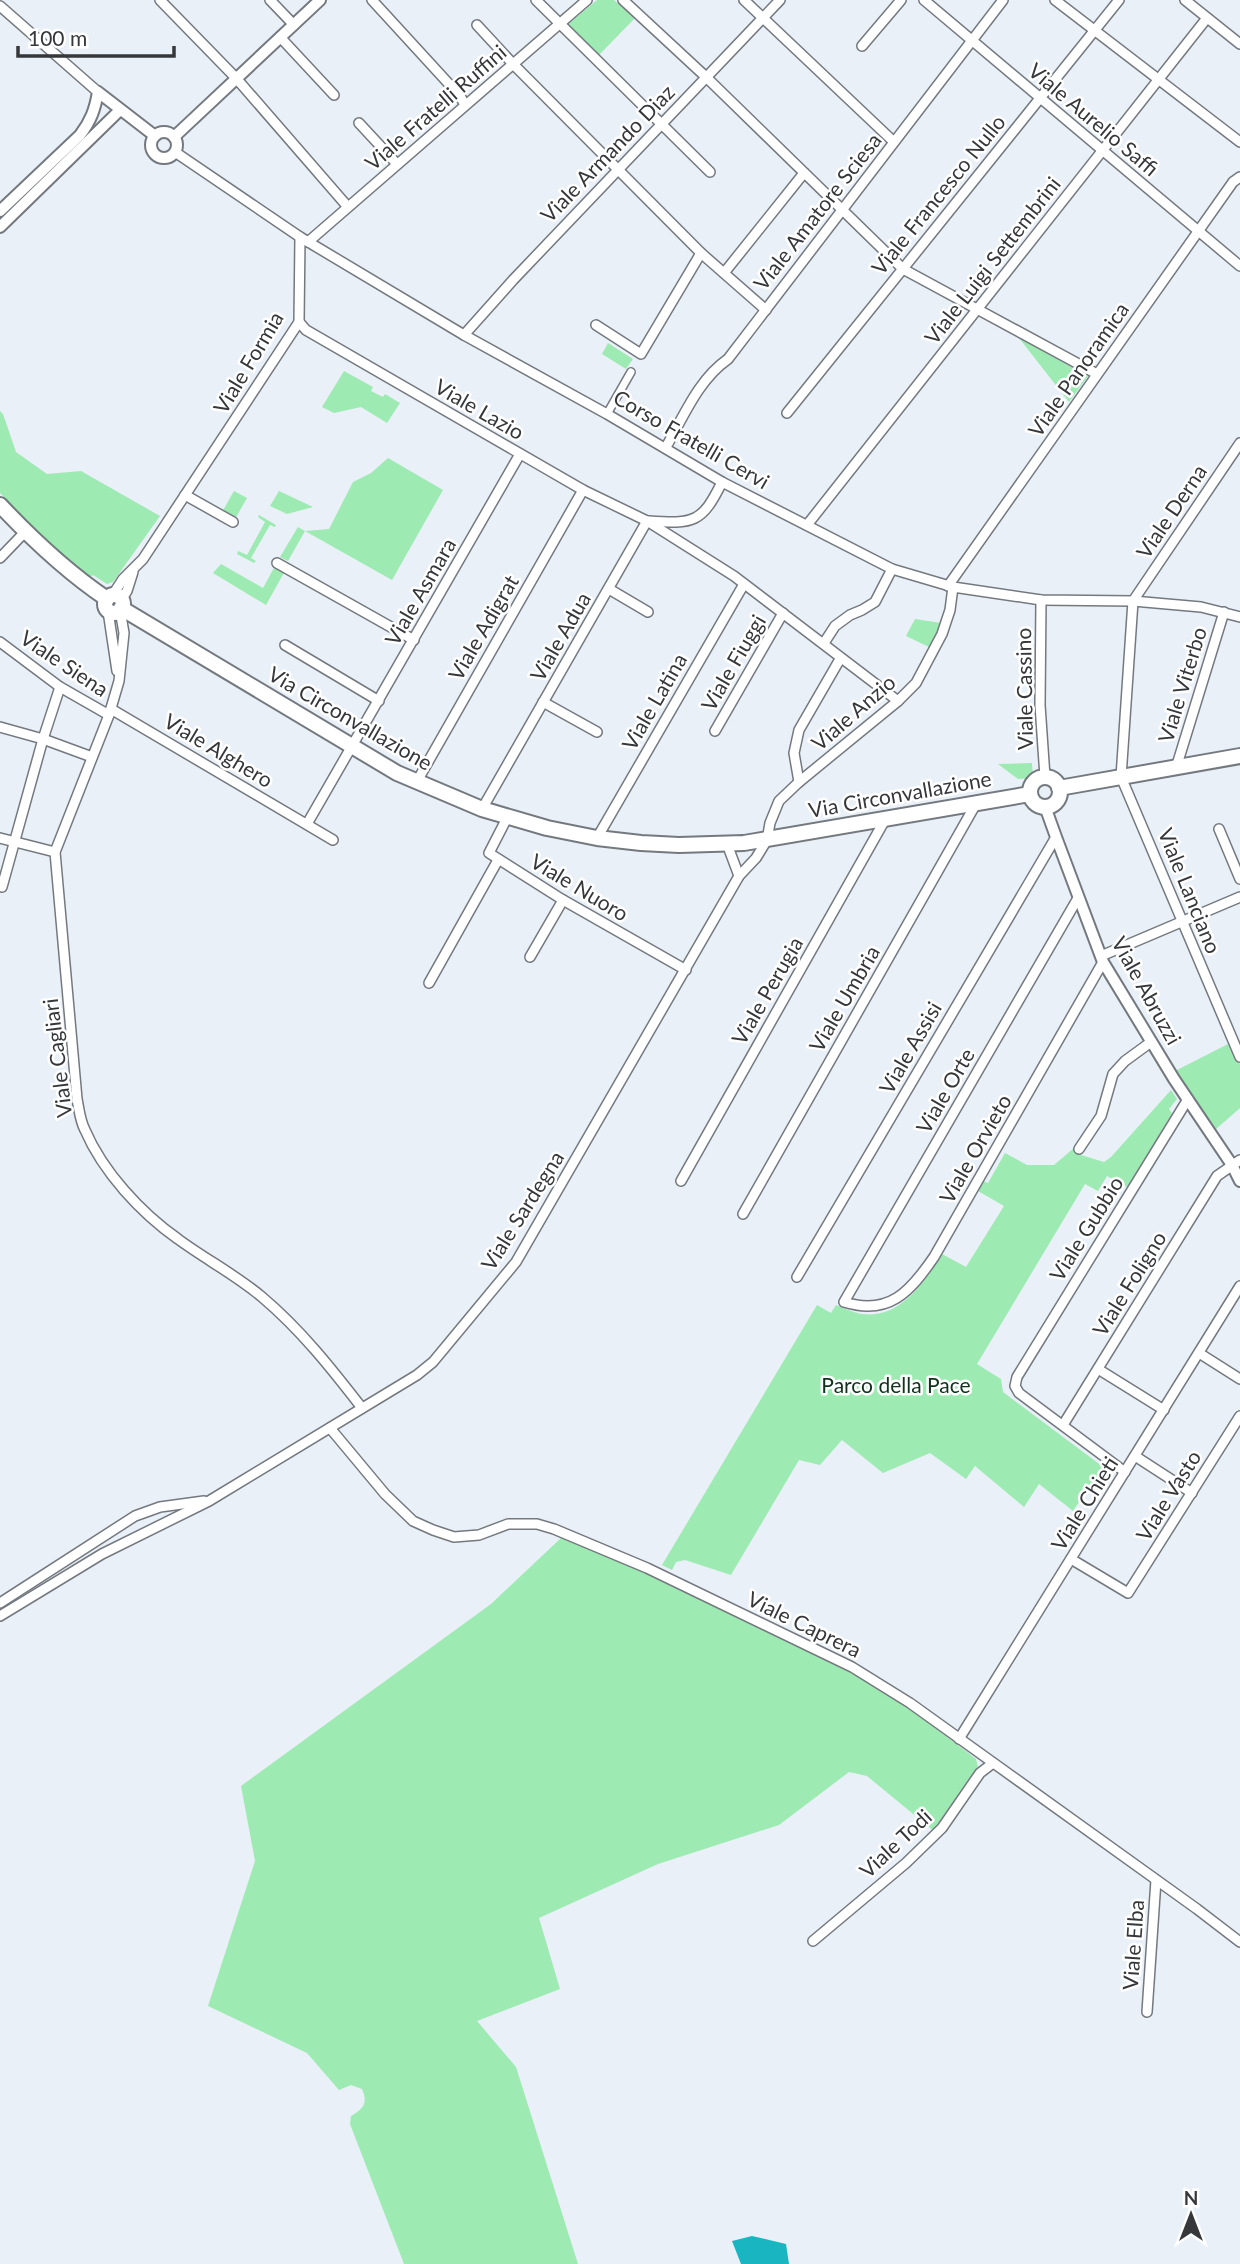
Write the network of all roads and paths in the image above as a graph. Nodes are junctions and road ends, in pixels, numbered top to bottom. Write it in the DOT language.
graph roads {
  1 [pos="160,0"];
  2 [pos="270,0"];
  3 [pos="320,0"];
  4 [pos="372,0"];
  5 [pos="536,0"];
  6 [pos="587,0"];
  7 [pos="623,0"];
  8 [pos="744,0"];
  9 [pos="780,0"];
  10 [pos="901,0"];
  11 [pos="924,0"];
  12 [pos="1003,0"];
  13 [pos="1055,0"];
  14 [pos="1119,0"];
  15 [pos="1185,0"];
  16 [pos="0,6"];
  17 [pos="1207,18"];
  18 [pos="762,19"];
  19 [pos="559,24"];
  20 [pos="293,25"];
  21 [pos="477,25"];
  22 [pos="1094,30"];
  23 [pos="280,37"];
  24 [pos="972,41"];
  25 [pos="1240,44"];
  26 [pos="862,46"];
  27 [pos="513,64"];
  28 [pos="706,77"];
  29 [pos="236,78"];
  30 [pos="1158,80"];
  31 [pos="98,92"];
  32 [pos="334,95"];
  33 [pos="1040,98"];
  34 [pos="466,105"];
  35 [pos="120,110"];
  36 [pos="359,123"];
  37 [pos="662,123"];
  38 [pos="155,136"];
  39 [pos="174,136"];
  40 [pos="894,142"];
  41 [pos="1240,142"];
  42 [pos="1102,151"];
  43 [pos="175,152"];
  44 [pos="397,164"];
  45 [pos="618,169"];
  46 [pos="710,172"];
  47 [pos="804,173"];
  48 [pos="1240,177"];
  49 [pos="348,206"];
  50 [pos="842,210"];
  51 [pos="0,211"];
  52 [pos="0,227"];
  53 [pos="1198,232"];
  54 [pos="304,239"];
  55 [pos="701,253"];
  56 [pos="1240,266"];
  57 [pos="902,269"];
  58 [pos="724,273"];
  59 [pos="978,308"];
  60 [pos="766,310"];
  61 [pos="299,321"];
  62 [pos="596,325"];
  63 [pos="464,335"];
  64 [pos="631,372"];
  65 [pos="1097,374"];
  66 [pos="787,412"];
  67 [pos="607,414"];
  68 [pos="1240,443"];
  69 [pos="666,447"];
  70 [pos="520,454"];
  71 [pos="722,482"];
  72 [pos="583,490"];
  73 [pos="186,495"];
  74 [pos="0,505"];
  75 [pos="233,522"];
  76 [pos="647,522"];
  77 [pos="807,525"];
  78 [pos="25,533"];
  79 [pos="0,558"];
  80 [pos="277,563"];
  81 [pos="892,569"];
  82 [pos="744,584"];
  83 [pos="950,586"];
  84 [pos="608,589"];
  85 [pos="1041,600"];
  86 [pos="1133,601"];
  87 [pos="115,604"];
  88 [pos="648,612"];
  89 [pos="1224,612"];
  90 [pos="783,613"];
  91 [pos="1240,617"];
  92 [pos="414,640"];
  93 [pos="0,642"];
  94 [pos="824,643"];
  95 [pos="285,645"];
  96 [pos="840,659"];
  97 [pos="60,687"];
  98 [pos="379,701"];
  99 [pos="898,701"];
  100 [pos="543,702"];
  101 [pos="110,712"];
  102 [pos="0,727"];
  103 [pos="715,731"];
  104 [pos="597,732"];
  105 [pos="43,738"];
  106 [pos="352,748"];
  107 [pos="1240,756"];
  108 [pos="92,757"];
  109 [pos="1175,768"];
  110 [pos="1045,777"];
  111 [pos="1121,777"];
  112 [pos="799,782"];
  113 [pos="416,783"];
  114 [pos="1059,788"];
  115 [pos="1030,794"];
  116 [pos="977,802"];
  117 [pos="1048,807"];
  118 [pos="482,810"];
  119 [pos="507,818"];
  120 [pos="886,818"];
  121 [pos="307,824"];
  122 [pos="1219,829"];
  123 [pos="1056,837"];
  124 [pos="0,838"];
  125 [pos="597,838"];
  126 [pos="333,840"];
  127 [pos="767,840"];
  128 [pos="14,842"];
  129 [pos="727,844"];
  130 [pos="55,852"];
  131 [pos="498,860"];
  132 [pos="739,876"];
  133 [pos="1240,878"];
  134 [pos="2,887"];
  135 [pos="1240,897"];
  136 [pos="1078,898"];
  137 [pos="563,900"];
  138 [pos="1182,921"];
  139 [pos="530,957"];
  140 [pos="1102,959"];
  141 [pos="685,970"];
  142 [pos="429,983"];
  143 [pos="1152,1042"];
  144 [pos="1240,1057"];
  145 [pos="1188,1099"];
  146 [pos="1079,1149"];
  147 [pos="1236,1162"];
  148 [pos="681,1181"];
  149 [pos="1240,1181"];
  150 [pos="743,1214"];
  151 [pos="797,1278"];
  152 [pos="1240,1286"];
  153 [pos="844,1302"];
  154 [pos="1199,1353"];
  155 [pos="1098,1369"];
  156 [pos="1240,1379"];
  157 [pos="362,1408"];
  158 [pos="1164,1410"];
  159 [pos="1240,1416"];
  160 [pos="1063,1425"];
  161 [pos="330,1428"];
  162 [pos="1135,1456"];
  163 [pos="1125,1472"];
  164 [pos="1192,1493"];
  165 [pos="209,1501"];
  166 [pos="1071,1559"];
  167 [pos="0,1603"];
  168 [pos="0,1616"];
  169 [pos="960,1740"];
  170 [pos="993,1763"];
  171 [pos="1156,1880"];
  172 [pos="813,1941"];
  173 [pos="1240,1942"];
  174 [pos="1147,2012"];
  1 -- 29 [label="street"];
  2 -- 20 [label="street"];
  3 -- 20 [label="street"];
  4 -- 34 [label="street"];
  5 -- 19 [label="street"];
  6 -- 19 [label="street, Viale Fratelli Ruffini"];
  7 -- 28 [label="street"];
  8 -- 18 [label="street"];
  9 -- 18 [label="street, Viale Armando Diaz"];
  10 -- 26 [label="street"];
  11 -- 24 [label="street, Viale Aurelio Saffi"];
  12 -- 24 [label="street, Viale Amatore Sciesa"];
  13 -- 22 [label="street"];
  14 -- 22 [label="street, Viale Francesco Nullo"];
  15 -- 17 [label="street"];
  16 -- 31 [label="street"];
  17 -- 25 [label="street"];
  17 -- 30 [label="street, Viale Luigi Settembrini"];
  18 -- 28 [label="street, Viale Armando Diaz"];
  18 -- 40 [label="street"];
  19 -- 27 [label="street, Viale Fratelli Ruffini"];
  19 -- 37 [label="street"];
  20 -- 23 [label="street"];
  21 -- 27 [label="street"];
  22 -- 30 [label="street"];
  22 -- 33 [label="street, Viale Francesco Nullo"];
  23 -- 29 [label="street"];
  23 -- 32 [label="street"];
  24 -- 33 [label="street, Viale Aurelio Saffi"];
  24 -- 40 [label="street, Viale Amatore Sciesa"];
  27 -- 34 [label="street, Viale Fratelli Ruffini"];
  27 -- 45 [label="street"];
  28 -- 37 [label="street, Viale Armando Diaz"];
  28 -- 47 [label="street"];
  29 -- 39 [label="street"];
  29 -- 49 [label="street"];
  30 -- 41 [label="street"];
  30 -- 42 [label="street, Viale Luigi Settembrini"];
  31 -- 35 [label="street"];
  31 -- 51 [label="street"];
  33 -- 42 [label="street, Viale Aurelio Saffi"];
  33 -- 57 [label="street, Viale Francesco Nullo"];
  34 -- 44 [label="street, Viale Fratelli Ruffini"];
  35 -- 38 [label="street"];
  35 -- 52 [label="street"];
  36 -- 44 [label="street"];
  37 -- 45 [label="street, Viale Armando Diaz"];
  37 -- 46 [label="street"];
  38 -- 39 [label="street"];
  38 -- 43 [label="street"];
  39 -- 43 [label="street"];
  40 -- 50 [label="street, Viale Amatore Sciesa"];
  42 -- 53 [label="street, Viale Aurelio Saffi"];
  42 -- 59 [label="street, Viale Luigi Settembrini"];
  43 -- 54 [label="street, Corso Fratelli Cervi"];
  44 -- 49 [label="street, Viale Fratelli Ruffini"];
  45 -- 55 [label="street"];
  45 -- 63 [label="street, Viale Armando Diaz"];
  47 -- 50 [label="street"];
  47 -- 58 [label="street"];
  48 -- 53 [label="street, Viale Panoramica"];
  49 -- 54 [label="street, Viale Fratelli Ruffini"];
  50 -- 57 [label="street"];
  50 -- 60 [label="street, Viale Amatore Sciesa"];
  53 -- 56 [label="street, Viale Aurelio Saffi"];
  53 -- 65 [label="street, Viale Panoramica"];
  54 -- 61 [label="street, Viale Formia"];
  54 -- 63 [label="street, Corso Fratelli Cervi"];
  55 -- 58 [label="street"];
  55 -- 62 [label="street"];
  57 -- 59 [label="street"];
  57 -- 66 [label="street, Viale Francesco Nullo"];
  58 -- 60 [label="street"];
  59 -- 65 [label="street"];
  59 -- 77 [label="street, Viale Luigi Settembrini"];
  60 -- 69 [label="street, Viale Amatore Sciesa"];
  61 -- 70 [label="street, Viale Lazio"];
  61 -- 73 [label="street, Viale Formia"];
  63 -- 67 [label="street, Corso Fratelli Cervi"];
  64 -- 67 [label="street"];
  65 -- 83 [label="street, Viale Panoramica"];
  67 -- 69 [label="street, Corso Fratelli Cervi"];
  68 -- 86 [label="street, Viale Derna"];
  69 -- 71 [label="street, Corso Fratelli Cervi"];
  70 -- 72 [label="street, Viale Lazio"];
  70 -- 92 [label="street, Viale Asmara"];
  71 -- 76 [label="street, Viale Lazio"];
  71 -- 77 [label="street, Corso Fratelli Cervi"];
  72 -- 76 [label="street, Viale Lazio"];
  72 -- 113 [label="street, Viale Adigrat"];
  73 -- 75 [label="street"];
  73 -- 87 [label="street, Viale Formia"];
  74 -- 78 [label="main road, Via Circonvallazione"];
  76 -- 82 [label="street, Viale Lazio"];
  76 -- 84 [label="street, Viale Adua"];
  77 -- 81 [label="street, Corso Fratelli Cervi"];
  78 -- 79 [label="street"];
  78 -- 87 [label="main road, Via Circonvallazione"];
  80 -- 92 [label="street"];
  81 -- 83 [label="street, Corso Fratelli Cervi"];
  81 -- 94 [label="street"];
  82 -- 90 [label="street, Viale Lazio"];
  82 -- 125 [label="street, Viale Latina"];
  83 -- 85 [label="street, Corso Fratelli Cervi"];
  83 -- 99 [label="street, Viale Anzio"];
  84 -- 88 [label="street, Viale Adua"];
  84 -- 100 [label="street, Viale Adua"];
  85 -- 86 [label="street, Corso Fratelli Cervi"];
  85 -- 110 [label="street, Viale Cassino"];
  86 -- 89 [label="street, Corso Fratelli Cervi"];
  86 -- 111 [label="street"];
  87 -- 101 [label="street, Viale Cagliari"];
  87 -- 106 [label="main road, Via Circonvallazione"];
  89 -- 91 [label="street, Corso Fratelli Cervi"];
  89 -- 109 [label="street, Viale Viterbo"];
  90 -- 94 [label="street, Viale Lazio"];
  90 -- 103 [label="street, Viale Fiuggi"];
  92 -- 98 [label="street, Viale Asmara"];
  93 -- 97 [label="street, Viale Siena"];
  94 -- 96 [label="street, Viale Lazio"];
  95 -- 98 [label="street"];
  96 -- 99 [label="street, Viale Lazio"];
  96 -- 112 [label="street"];
  97 -- 101 [label="street, Viale Siena"];
  97 -- 105 [label="street"];
  98 -- 106 [label="street, Viale Asmara"];
  99 -- 112 [label="street, Viale Anzio"];
  100 -- 104 [label="street, Viale Adua"];
  100 -- 118 [label="street, Viale Adua"];
  101 -- 108 [label="street, Viale Cagliari"];
  101 -- 121 [label="street, Viale Alghero"];
  102 -- 105 [label="street"];
  105 -- 108 [label="street"];
  105 -- 128 [label="street"];
  106 -- 113 [label="main road, Via Circonvallazione"];
  106 -- 121 [label="street"];
  107 -- 109 [label="main road"];
  108 -- 130 [label="street, Viale Cagliari"];
  109 -- 111 [label="main road"];
  110 -- 114 [label="main road"];
  110 -- 115 [label="main road"];
  111 -- 114 [label="main road"];
  111 -- 138 [label="street, Viale Lanciano"];
  112 -- 127 [label="street, Viale Anzio"];
  113 -- 118 [label="main road, Via Circonvallazione"];
  114 -- 117 [label="main road"];
  115 -- 116 [label="main road, Via Circonvallazione"];
  115 -- 117 [label="main road"];
  116 -- 120 [label="main road, Via Circonvallazione"];
  116 -- 150 [label="street, Viale Umbria"];
  117 -- 123 [label="street, Viale Abruzzi"];
  118 -- 119 [label="main road, Via Circonvallazione"];
  119 -- 125 [label="main road, Via Circonvallazione"];
  119 -- 131 [label="street, Viale Nuoro"];
  120 -- 127 [label="main road, Via Circonvallazione"];
  120 -- 148 [label="street, Viale Perugia"];
  121 -- 126 [label="street, Viale Alghero"];
  122 -- 133 [label="street"];
  123 -- 136 [label="street, Viale Abruzzi"];
  123 -- 151 [label="street, Viale Assisi"];
  124 -- 128 [label="street"];
  125 -- 129 [label="main road, Via Circonvallazione"];
  127 -- 129 [label="main road, Via Circonvallazione"];
  127 -- 132 [label="street, Viale Sardegna"];
  128 -- 130 [label="street"];
  128 -- 134 [label="street"];
  129 -- 132 [label="street"];
  130 -- 157 [label="street, Viale Cagliari"];
  131 -- 137 [label="street, Viale Nuoro"];
  131 -- 142 [label="street"];
  132 -- 141 [label="street, Viale Sardegna"];
  135 -- 138 [label="street"];
  136 -- 140 [label="street, Viale Abruzzi"];
  136 -- 153 [label="street, Viale Orte"];
  137 -- 139 [label="street"];
  137 -- 141 [label="street, Viale Nuoro"];
  138 -- 140 [label="street"];
  138 -- 144 [label="street, Viale Lanciano"];
  140 -- 143 [label="street, Viale Abruzzi"];
  140 -- 153 [label="street, Viale Orvieto"];
  141 -- 157 [label="street, Viale Sardegna"];
  143 -- 145 [label="street, Viale Abruzzi"];
  143 -- 146 [label="street"];
  145 -- 147 [label="street, Viale Abruzzi"];
  145 -- 160 [label="street, Viale Gubbio"];
  147 -- 149 [label="street, Viale Abruzzi"];
  147 -- 155 [label="street, Viale Foligno"];
  152 -- 154 [label="street, Viale Chieti"];
  154 -- 156 [label="street"];
  154 -- 158 [label="street, Viale Chieti"];
  155 -- 158 [label="street"];
  155 -- 160 [label="street, Viale Foligno"];
  157 -- 161 [label="street, Viale Sardegna"];
  158 -- 162 [label="street, Viale Chieti"];
  159 -- 164 [label="street, Viale Vasto"];
  160 -- 163 [label="street"];
  161 -- 165 [label="street, Viale Sardegna"];
  161 -- 169 [label="street, Viale Caprera"];
  162 -- 163 [label="street, Viale Chieti"];
  162 -- 164 [label="street"];
  163 -- 166 [label="street, Viale Chieti"];
  164 -- 166 [label="street, Viale Vasto"];
  165 -- 167 [label="street, Viale Sardegna"];
  165 -- 168 [label="street, Viale Sardegna"];
  166 -- 169 [label="street, Viale Chieti"];
  169 -- 170 [label="street, Viale Caprera"];
  170 -- 171 [label="street, Viale Caprera"];
  170 -- 172 [label="street, Viale Todi"];
  171 -- 173 [label="street, Viale Caprera"];
  171 -- 174 [label="street, Viale Elba"];
}
